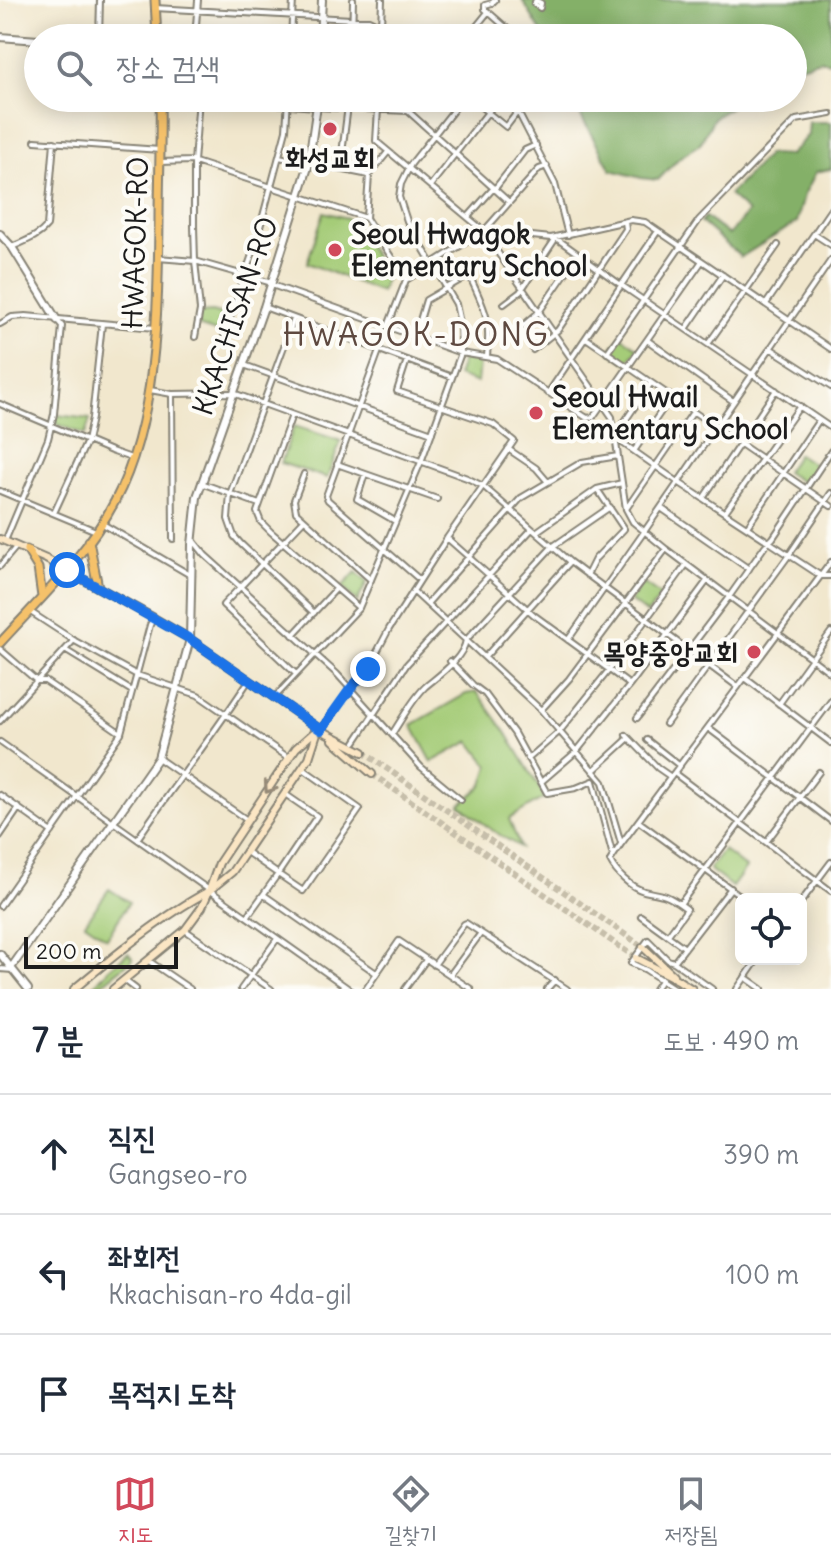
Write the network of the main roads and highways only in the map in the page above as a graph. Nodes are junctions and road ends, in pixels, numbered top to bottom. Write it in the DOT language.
graph roads {
  1 [pos="155,4"];
  2 [pos="156,24"];
  3 [pos="160,112"];
  4 [pos="2,540"];
  5 [pos="89,541"];
  6 [pos="27,550"];
  7 [pos="67,570"];
  8 [pos="98,587"];
  9 [pos="42,597"];
  10 [pos="0,646"];
  11 [pos="320,729"];
  12 [pos="363,752"];
  13 [pos="372,774"];
  14 [pos="209,891"];
  15 [pos="643,947"];
  16 [pos="636,958"];
  17 [pos="678,980"];
  18 [pos="74,989"];
  19 [pos="113,989"];
  20 [pos="692,989"];
  1 -- 2 [label="main road"];
  3 -- 5 [label="main road, HWAGOK-RO"];
  4 -- 6 [label="main road"];
  5 -- 7 [label="main road, HWAGOK-RO"];
  5 -- 8 [label="main road"];
  6 -- 7 [label="main road"];
  6 -- 9 [label="main road"];
  7 -- 8 [label="main road"];
  7 -- 9 [label="main road, HWAGOK-RO"];
  8 -- 11 [label="main road"];
  9 -- 10 [label="main road, HWAGOK-RO"];
  11 -- 12 [label="main road"];
  11 -- 13 [label="main road"];
  11 -- 14 [label="main road"];
  11 -- 14 [label="main road, one-way"];
  14 -- 18 [label="main road"];
  14 -- 19 [label="main road"];
  15 -- 17 [label="main road"];
  16 -- 17 [label="main road"];
  17 -- 20 [label="main road"];
}
